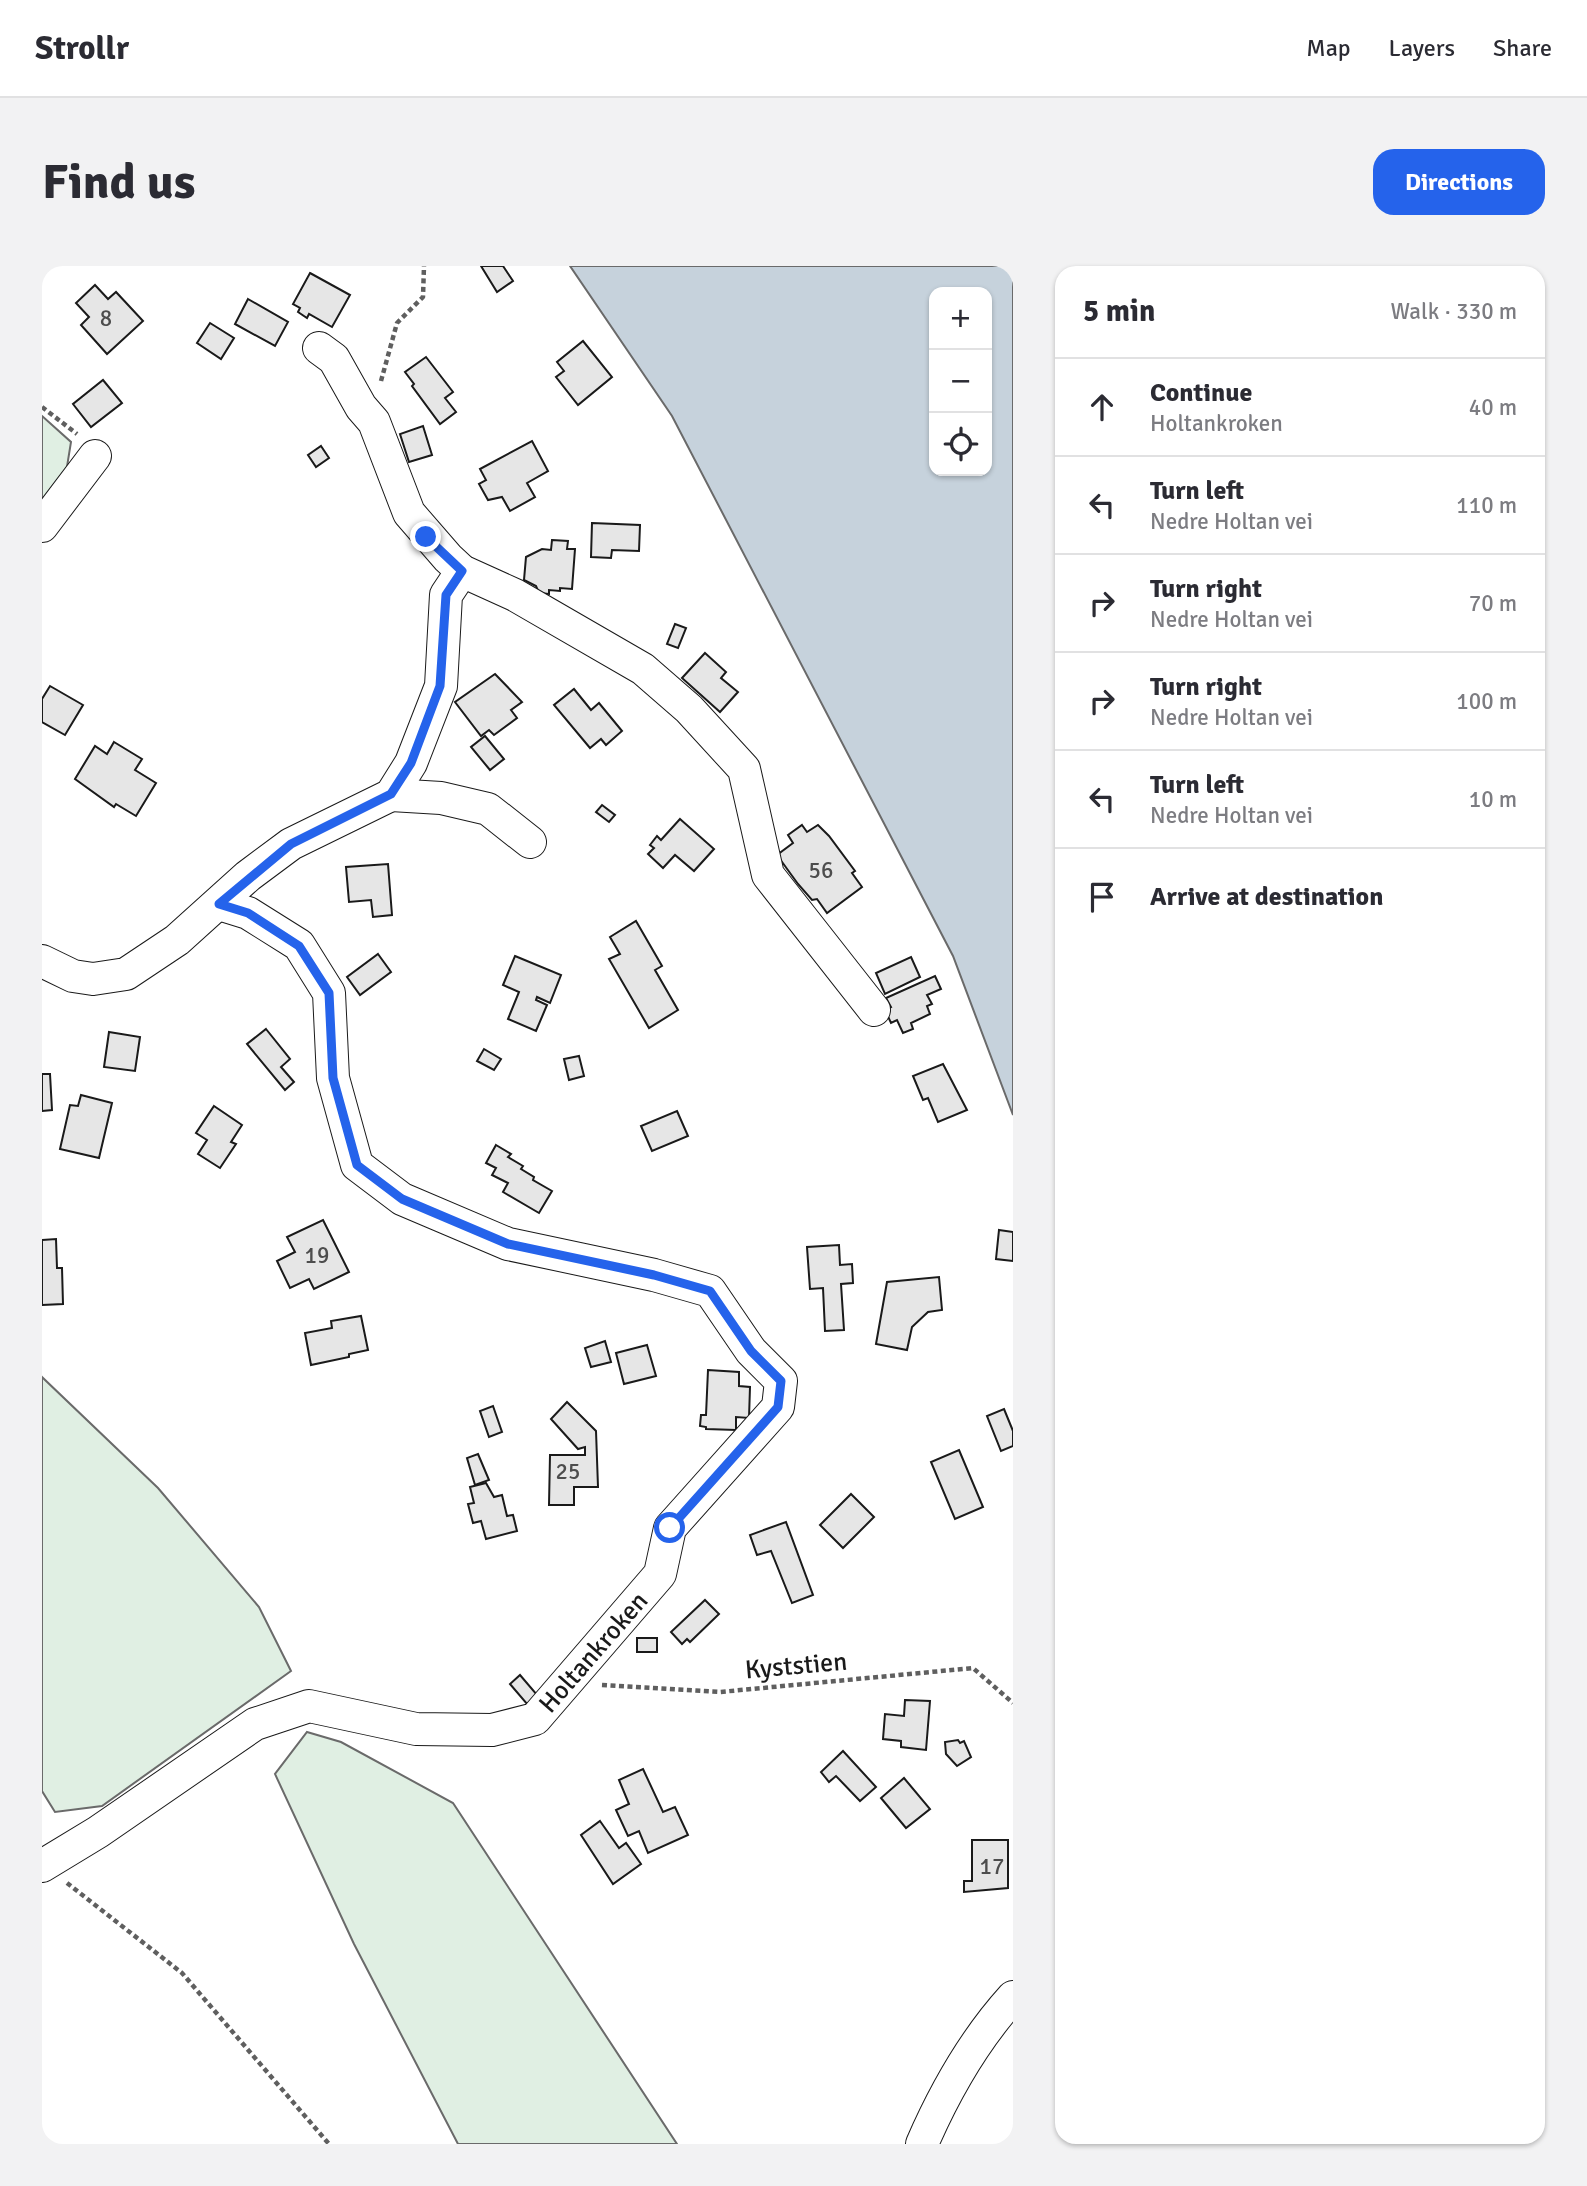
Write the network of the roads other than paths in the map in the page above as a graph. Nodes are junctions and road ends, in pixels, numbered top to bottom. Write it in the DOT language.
graph roads {
  1 [pos="319,348"];
  2 [pos="95,456"];
  3 [pos="42,526"];
  4 [pos="462,571"];
  5 [pos="391,794"];
  6 [pos="530,842"];
  7 [pos="219,904"];
  8 [pos="42,961"];
  9 [pos="874,1010"];
  10 [pos="43,1866"];
  11 [pos="1013,1997"];
  12 [pos="922,2144"];
  1 -- 4 [label="street"];
  2 -- 3 [label="street"];
  4 -- 5 [label="street"];
  4 -- 9 [label="street"];
  5 -- 6 [label="street"];
  5 -- 7 [label="street"];
  7 -- 8 [label="street"];
  7 -- 10 [label="street, Holtankroken"];
  11 -- 12 [label="street"];
}
